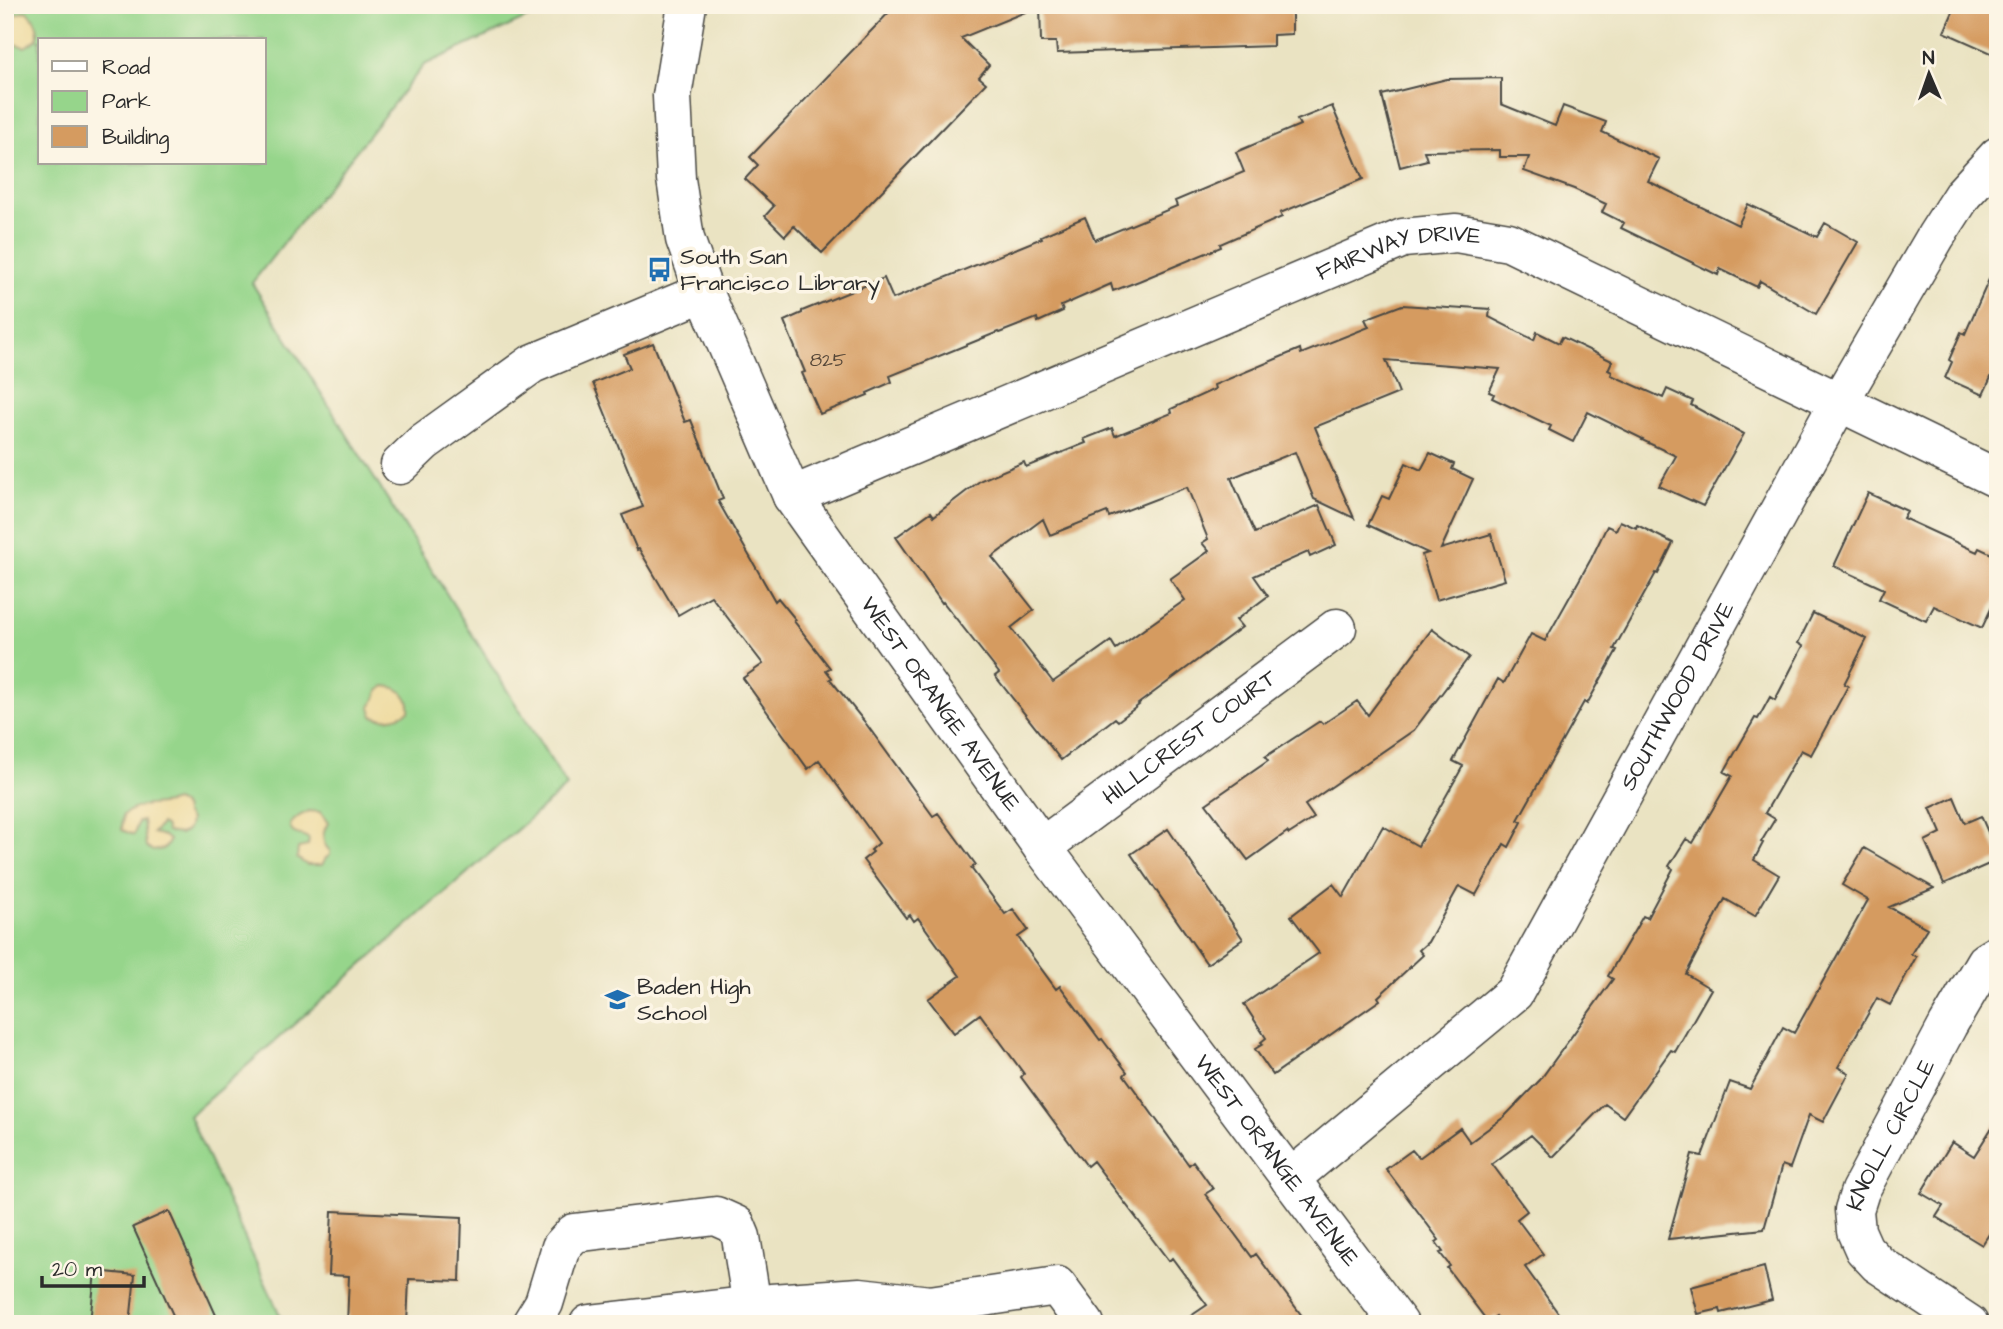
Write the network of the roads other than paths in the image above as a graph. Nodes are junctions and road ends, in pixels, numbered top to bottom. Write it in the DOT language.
graph roads {
  1 [pos="687,5"];
  2 [pos="1998,156"];
  3 [pos="704,292"];
  4 [pos="1839,402"];
  5 [pos="400,465"];
  6 [pos="1998,479"];
  7 [pos="792,496"];
  8 [pos="1337,628"];
  9 [pos="1042,848"];
  10 [pos="1998,954"];
  11 [pos="1290,1179"];
  12 [pos="752,1306"];
  13 [pos="945,1315"];
  14 [pos="531,1324"];
  15 [pos="589,1324"];
  16 [pos="1085,1324"];
  17 [pos="1399,1324"];
  18 [pos="1969,1324"];
  1 -- 3 [label="street, WEST ORANGE AVENUE"];
  2 -- 4 [label="street, SOUTHWOOD DRIVE"];
  3 -- 5 [label="street"];
  3 -- 7 [label="street, WEST ORANGE AVENUE"];
  4 -- 6 [label="street, FAIRWAY DRIVE"];
  4 -- 7 [label="street, FAIRWAY DRIVE"];
  4 -- 11 [label="street, SOUTHWOOD DRIVE"];
  7 -- 9 [label="street, WEST ORANGE AVENUE"];
  8 -- 9 [label="street, HILLCREST COURT"];
  9 -- 11 [label="street, WEST ORANGE AVENUE"];
  10 -- 18 [label="street, KNOLL CIRCLE"];
  11 -- 17 [label="street, WEST ORANGE AVENUE"];
  12 -- 13 [label="street"];
  12 -- 14 [label="street"];
  12 -- 15 [label="street"];
  13 -- 16 [label="street"];
}
